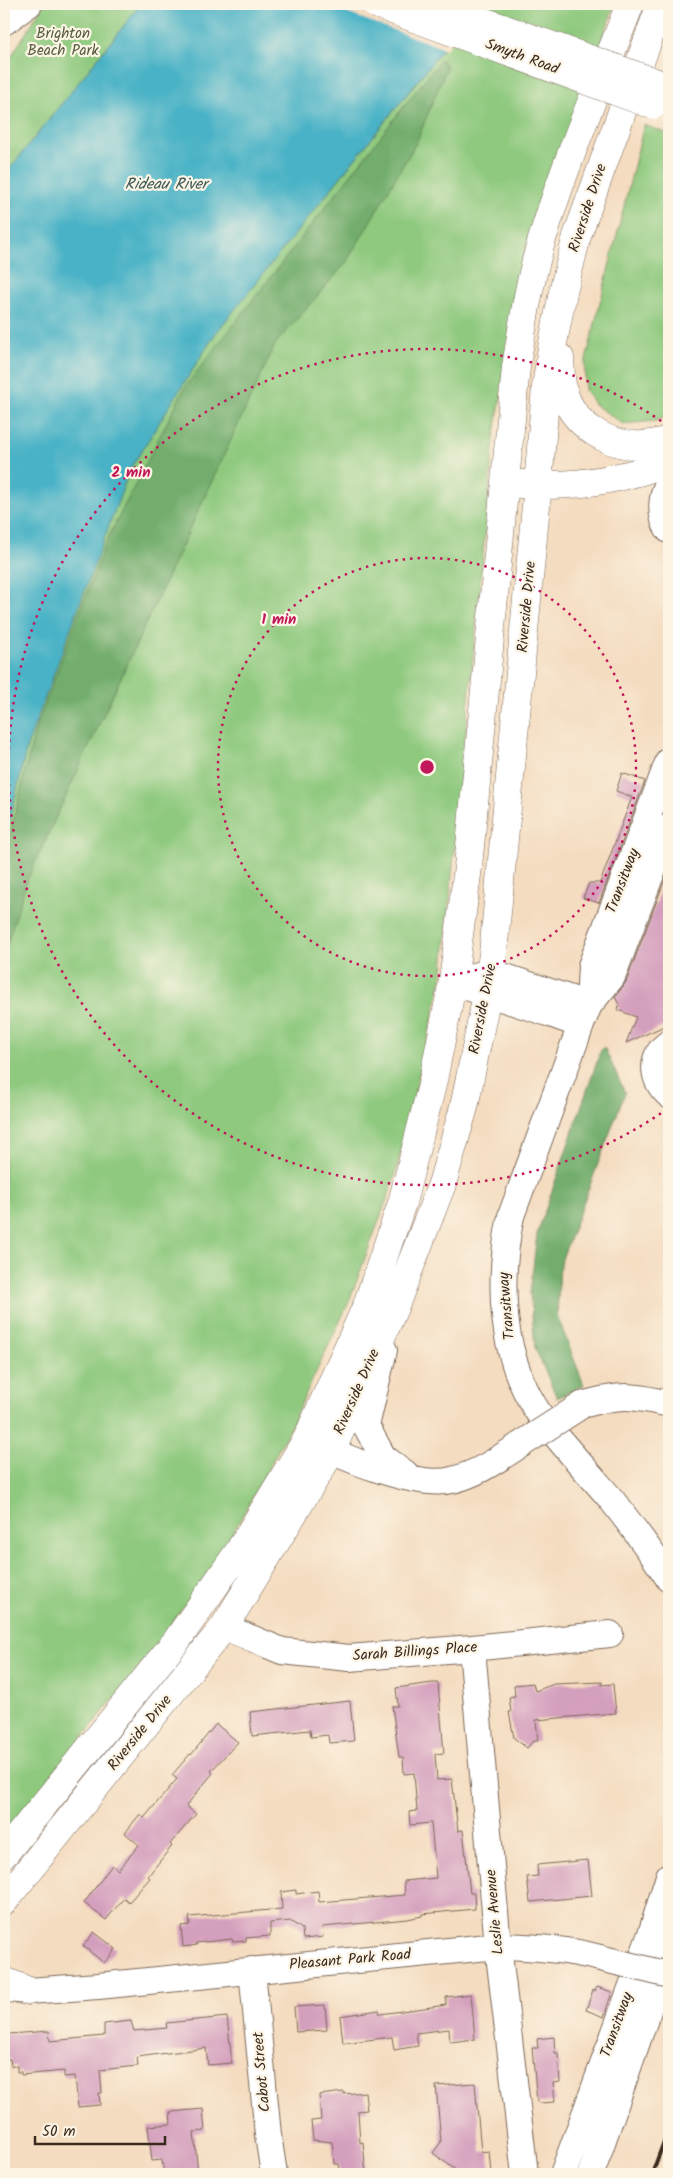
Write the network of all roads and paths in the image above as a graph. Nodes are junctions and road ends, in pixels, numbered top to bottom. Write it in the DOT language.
graph roads {
  1 [pos="30,4"];
  2 [pos="376,4"];
  3 [pos="435,4"];
  4 [pos="630,4"];
  5 [pos="662,4"];
  6 [pos="4,22"];
  7 [pos="665,97"];
  8 [pos="558,318"];
  9 [pos="669,441"];
  10 [pos="669,462"];
  11 [pos="505,474"];
  12 [pos="539,477"];
  13 [pos="669,481"];
  14 [pos="669,530"];
  15 [pos="669,760"];
  16 [pos="669,827"];
  17 [pos="453,981"];
  18 [pos="489,983"];
  19 [pos="585,1015"];
  20 [pos="669,1043"];
  21 [pos="669,1095"];
  22 [pos="394,1308"];
  23 [pos="669,1404"];
  24 [pos="308,1438"];
  25 [pos="331,1452"];
  26 [pos="416,1480"];
  27 [pos="669,1579"];
  28 [pos="224,1627"];
  29 [pos="610,1634"];
  30 [pos="472,1648"];
  31 [pos="4,1854"];
  32 [pos="669,1876"];
  33 [pos="4,1901"];
  34 [pos="498,1946"];
  35 [pos="669,1950"];
  36 [pos="252,1970"];
  37 [pos="669,1974"];
  38 [pos="10,1990"];
  39 [pos="274,2174"];
  40 [pos="525,2174"];
  41 [pos="563,2174"];
  42 [pos="591,2174"];
  1 -- 6 [label="street"];
  2 -- 7 [label="main road, Smyth Road, bridge"];
  3 -- 7 [label="main road, Smyth Road, bridge"];
  4 -- 11 [label="main road, Riverside Drive"];
  5 -- 8 [label="main road, Riverside Drive"];
  8 -- 9 [label="main road"];
  8 -- 12 [label="main road, Riverside Drive"];
  9 -- 12 [label="main road"];
  10 -- 12 [label="main road"];
  11 -- 12 [label="main road"];
  11 -- 17 [label="main road, Riverside Drive"];
  12 -- 18 [label="main road, Riverside Drive"];
  13 -- 14 [label="street"];
  15 -- 19 [label="street, Transitway"];
  16 -- 19 [label="street, Transitway"];
  17 -- 18 [label="street"];
  17 -- 24 [label="main road, Riverside Drive"];
  18 -- 19 [label="street"];
  18 -- 22 [label="main road, Riverside Drive"];
  19 -- 27 [label="street, Transitway"];
  20 -- 21 [label="street"];
  22 -- 25 [label="main road, Riverside Drive"];
  22 -- 26 [label="street"];
  23 -- 26 [label="street, bridge"];
  24 -- 25 [label="street"];
  24 -- 31 [label="main road, Riverside Drive"];
  25 -- 26 [label="street"];
  25 -- 28 [label="main road, Riverside Drive"];
  28 -- 30 [label="street, Sarah Billings Place"];
  28 -- 33 [label="main road, Riverside Drive"];
  29 -- 30 [label="street, Sarah Billings Place"];
  30 -- 34 [label="street, Leslie Avenue"];
  32 -- 41 [label="street, Transitway"];
  34 -- 36 [label="street, Pleasant Park Road"];
  34 -- 37 [label="street, Pleasant Park Road, bridge"];
  34 -- 40 [label="street, Leslie Avenue"];
  35 -- 42 [label="street, Transitway"];
  36 -- 38 [label="street, Pleasant Park Road"];
  36 -- 39 [label="street, Cabot Street"];
}
